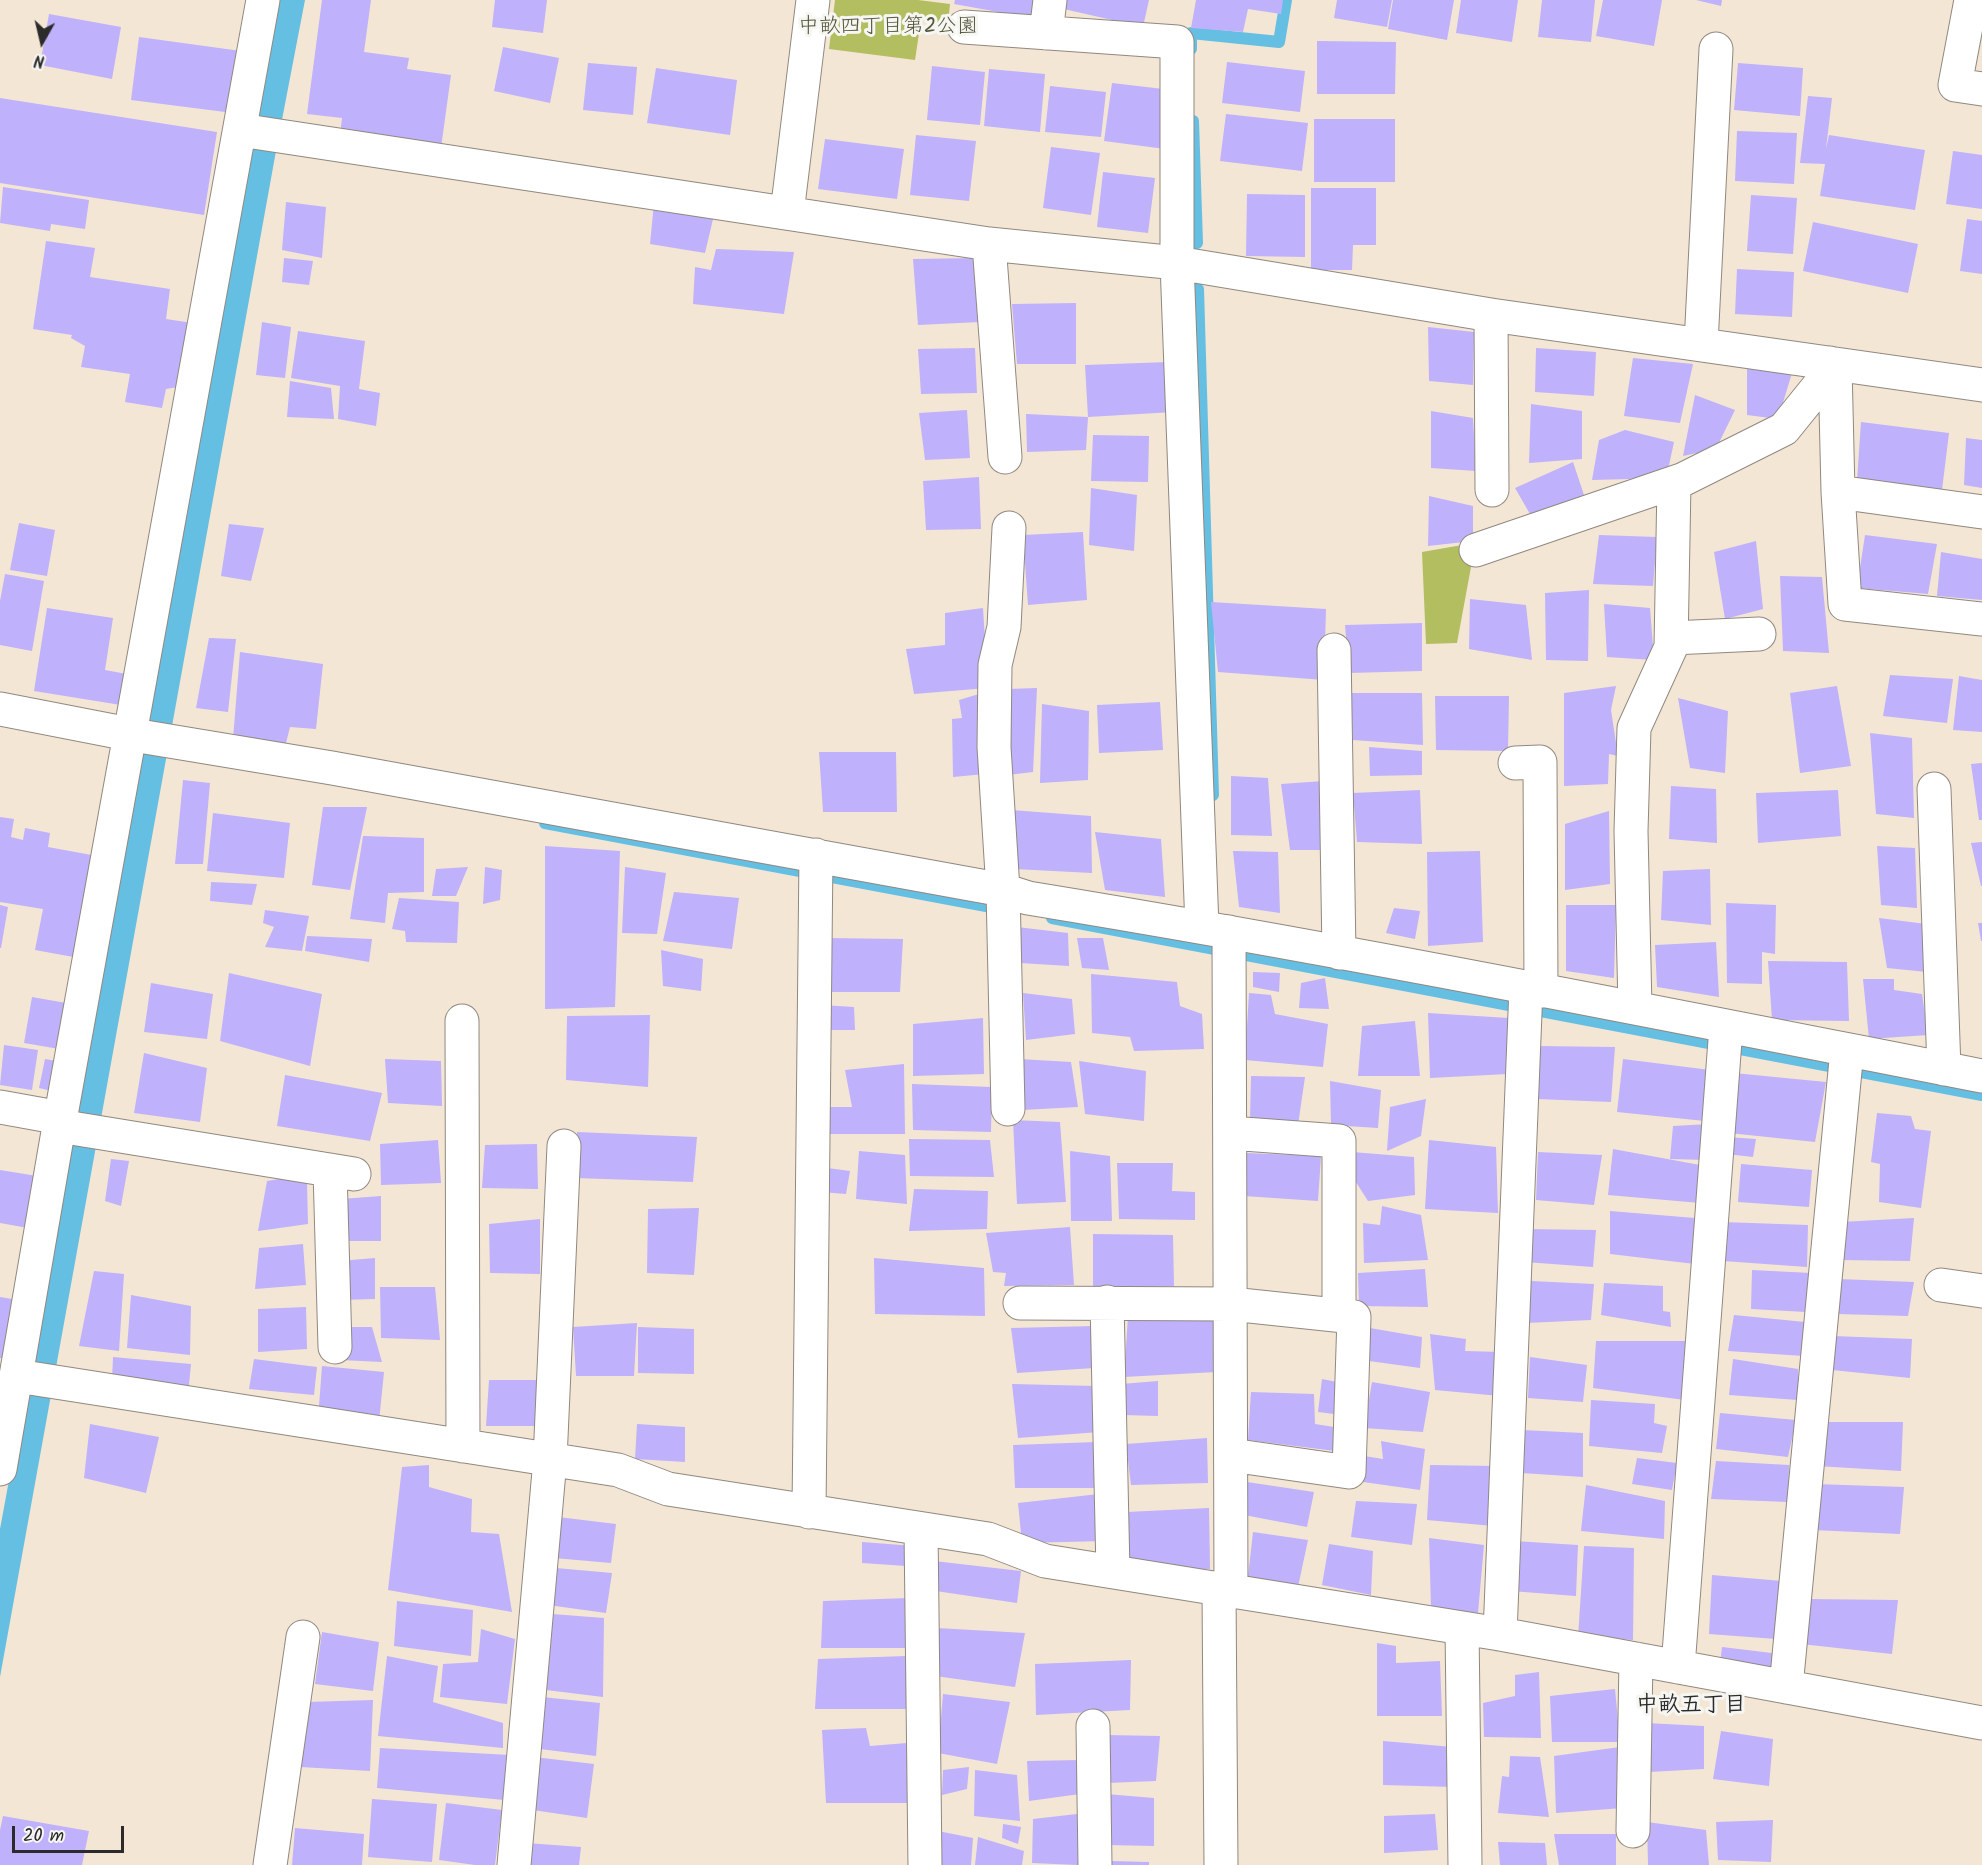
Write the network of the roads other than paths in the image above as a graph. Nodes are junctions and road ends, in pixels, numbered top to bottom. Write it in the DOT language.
graph roads {
  1 [pos="263,0"];
  2 [pos="813,0"];
  3 [pos="1050,0"];
  4 [pos="1971,0"];
  5 [pos="964,27"];
  6 [pos="1046,33"];
  7 [pos="1716,49"];
  8 [pos="1982,89"];
  9 [pos="258,133"];
  10 [pos="787,213"];
  11 [pos="989,244"];
  12 [pos="1178,263"];
  13 [pos="1491,315"];
  14 [pos="1701,344"];
  15 [pos="1833,364"];
  16 [pos="1982,385"];
  17 [pos="1005,457"];
  18 [pos="1674,483"];
  19 [pos="1492,490"];
  20 [pos="1838,492"];
  21 [pos="1982,512"];
  22 [pos="1009,528"];
  23 [pos="1476,550"];
  24 [pos="1982,619"];
  25 [pos="1759,634"];
  26 [pos="1672,638"];
  27 [pos="1334,650"];
  28 [pos="0,709"];
  29 [pos="135,735"];
  30 [pos="1515,762"];
  31 [pos="1934,789"];
  32 [pos="816,855"];
  33 [pos="1003,890"];
  34 [pos="1215,929"];
  35 [pos="1339,953"];
  36 [pos="1534,990"];
  37 [pos="1635,1008"];
  38 [pos="462,1020"];
  39 [pos="1726,1027"];
  40 [pos="1847,1050"];
  41 [pos="1944,1069"];
  42 [pos="1982,1076"];
  43 [pos="0,1107"];
  44 [pos="1008,1108"];
  45 [pos="63,1124"];
  46 [pos="1230,1133"];
  47 [pos="564,1146"];
  48 [pos="1941,1285"];
  49 [pos="1982,1291"];
  50 [pos="1107,1302"];
  51 [pos="1020,1303"];
  52 [pos="1230,1304"];
  53 [pos="1339,1315"];
  54 [pos="335,1347"];
  55 [pos="33,1379"];
  56 [pos="463,1446"];
  57 [pos="1231,1455"];
  58 [pos="550,1460"];
  59 [pos="0,1469"];
  60 [pos="809,1512"];
  61 [pos="921,1529"];
  62 [pos="1113,1571"];
  63 [pos="1225,1590"];
  64 [pos="1462,1628"];
  65 [pos="1500,1634"];
  66 [pos="303,1637"];
  67 [pos="1636,1659"];
  68 [pos="1678,1667"];
  69 [pos="1786,1687"];
  70 [pos="1982,1723"];
  71 [pos="1093,1726"];
  72 [pos="1633,1831"];
  73 [pos="270,1865"];
  74 [pos="514,1865"];
  75 [pos="925,1865"];
  76 [pos="1095,1865"];
  77 [pos="1221,1865"];
  78 [pos="1465,1865"];
  1 -- 9 [label="street"];
  2 -- 10 [label="street"];
  3 -- 6 [label="street"];
  4 -- 8 [label="street"];
  5 -- 6 [label="street"];
  6 -- 12 [label="street"];
  7 -- 14 [label="street"];
  9 -- 10 [label="street"];
  9 -- 29 [label="street"];
  10 -- 11 [label="street"];
  11 -- 12 [label="street"];
  11 -- 17 [label="street"];
  12 -- 13 [label="street"];
  12 -- 34 [label="street"];
  13 -- 14 [label="street"];
  13 -- 19 [label="street"];
  14 -- 15 [label="street"];
  15 -- 16 [label="street"];
  15 -- 18 [label="street"];
  15 -- 20 [label="street"];
  18 -- 23 [label="street"];
  18 -- 26 [label="street"];
  20 -- 21 [label="street"];
  20 -- 24 [label="street"];
  22 -- 33 [label="street"];
  25 -- 26 [label="street"];
  26 -- 37 [label="street"];
  27 -- 35 [label="street"];
  28 -- 29 [label="street"];
  29 -- 32 [label="street"];
  29 -- 45 [label="street"];
  30 -- 36 [label="street"];
  31 -- 41 [label="street"];
  32 -- 33 [label="street"];
  32 -- 60 [label="street"];
  33 -- 34 [label="street"];
  33 -- 44 [label="street"];
  34 -- 35 [label="street"];
  34 -- 46 [label="street"];
  35 -- 36 [label="street"];
  36 -- 37 [label="street"];
  36 -- 65 [label="street"];
  37 -- 39 [label="street"];
  38 -- 56 [label="street"];
  39 -- 40 [label="street"];
  39 -- 68 [label="street"];
  40 -- 41 [label="street"];
  40 -- 69 [label="street"];
  41 -- 42 [label="street"];
  43 -- 45 [label="street"];
  45 -- 54 [label="street"];
  45 -- 55 [label="street"];
  46 -- 52 [label="street"];
  46 -- 53 [label="street"];
  47 -- 58 [label="street"];
  48 -- 49 [label="street"];
  50 -- 51 [label="street"];
  50 -- 52 [label="street"];
  50 -- 62 [label="street"];
  52 -- 53 [label="street"];
  52 -- 57 [label="street"];
  53 -- 57 [label="street"];
  55 -- 56 [label="street"];
  55 -- 59 [label="street"];
  56 -- 58 [label="street"];
  57 -- 63 [label="street"];
  58 -- 60 [label="street"];
  58 -- 74 [label="street"];
  60 -- 61 [label="street"];
  61 -- 62 [label="street"];
  61 -- 75 [label="street"];
  62 -- 63 [label="street"];
  63 -- 64 [label="street"];
  63 -- 77 [label="street"];
  64 -- 65 [label="street"];
  64 -- 78 [label="street"];
  65 -- 67 [label="street"];
  66 -- 73 [label="street"];
  67 -- 68 [label="street"];
  67 -- 72 [label="street"];
  68 -- 69 [label="street"];
  69 -- 70 [label="street"];
  71 -- 76 [label="street"];
}
